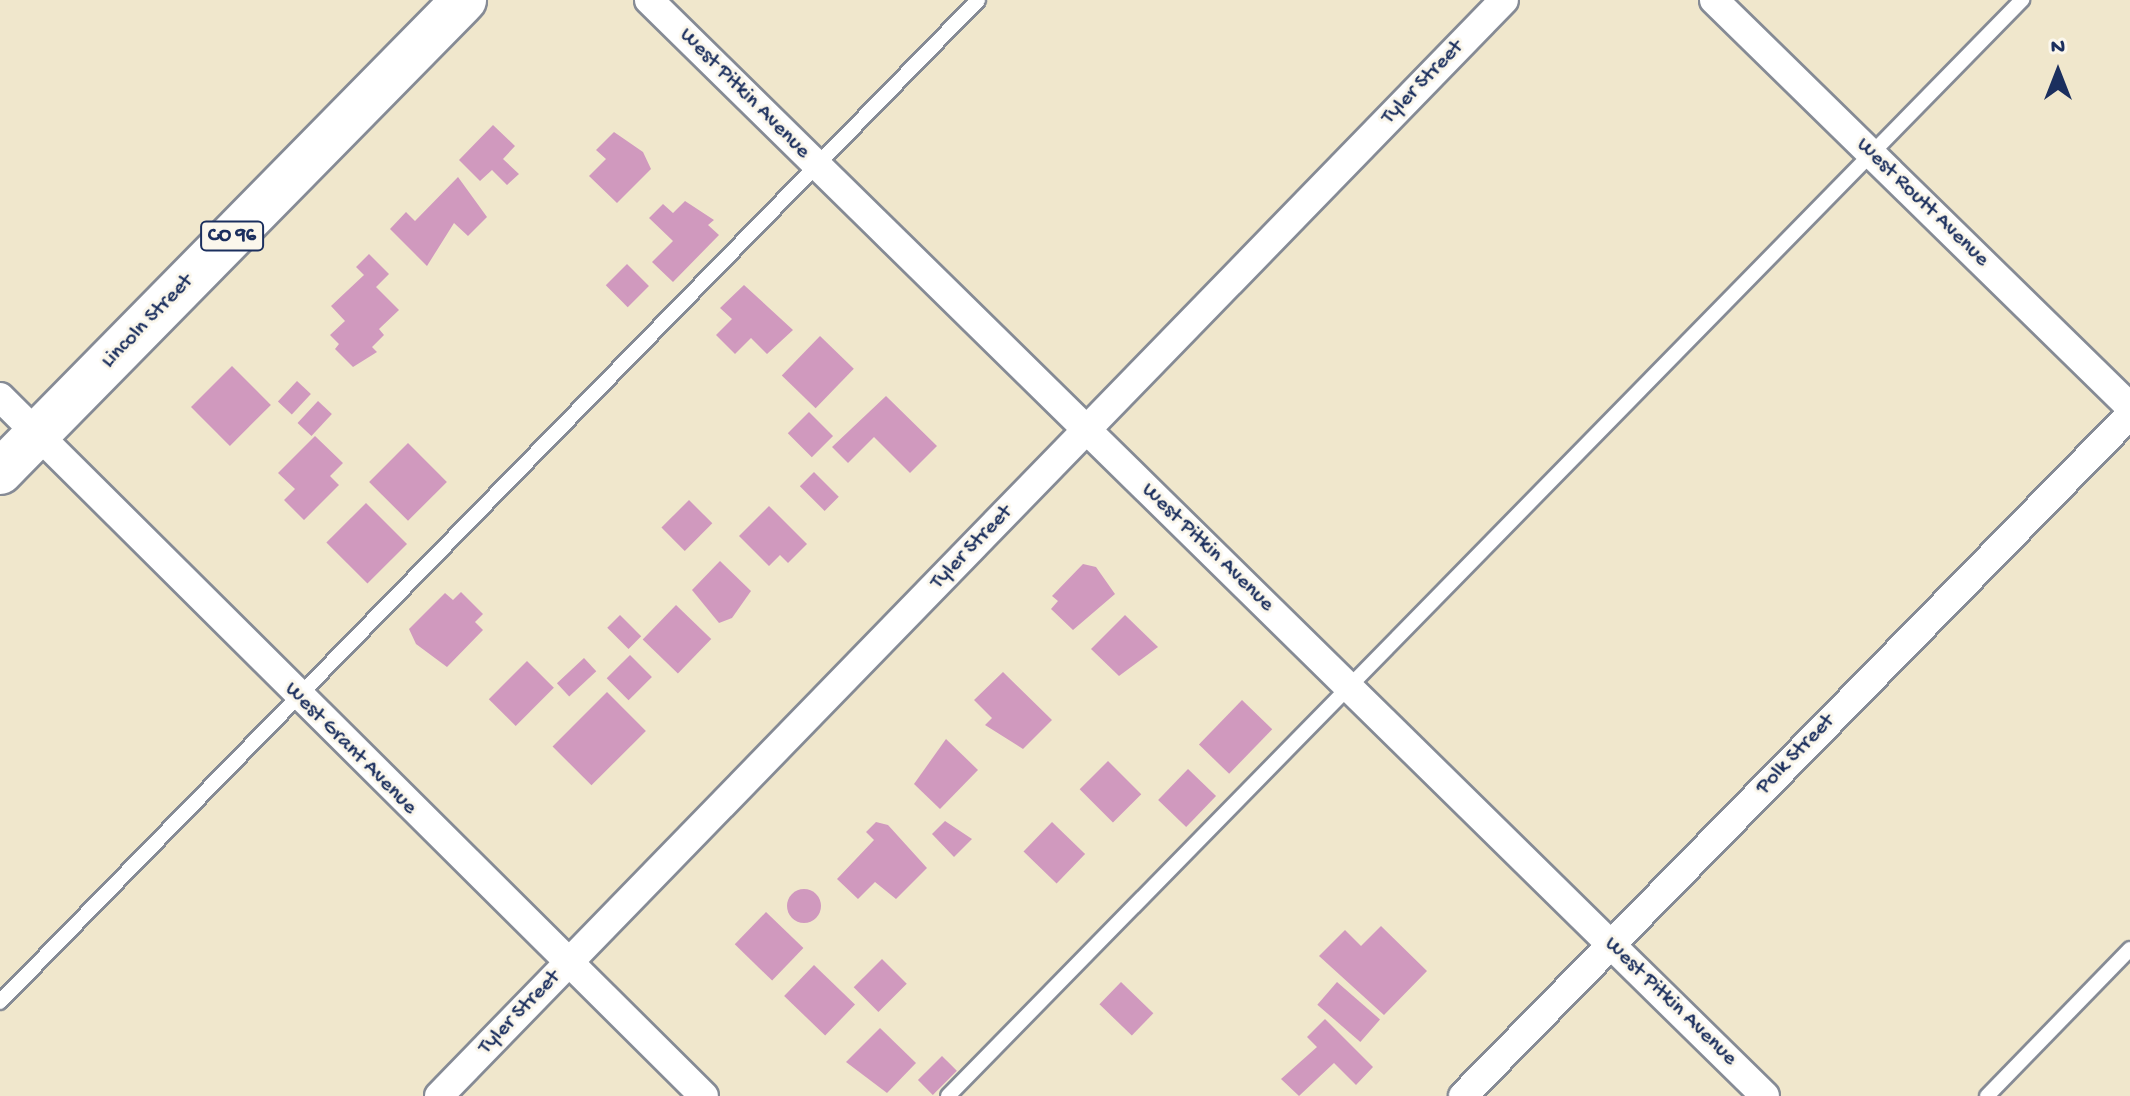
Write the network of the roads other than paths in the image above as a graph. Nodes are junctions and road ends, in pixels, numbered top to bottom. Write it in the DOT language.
graph roads {
  1 [pos="464,0"];
  2 [pos="649,0"];
  3 [pos="978,0"];
  4 [pos="1504,0"];
  5 [pos="1714,0"];
  6 [pos="2022,0"];
  7 [pos="1871,153"];
  8 [pos="817,165"];
  9 [pos="0,397"];
  10 [pos="2130,407"];
  11 [pos="2130,415"];
  12 [pos="1087,430"];
  13 [pos="38,434"];
  14 [pos="0,472"];
  15 [pos="1349,687"];
  16 [pos="296,696"];
  17 [pos="1611,945"];
  18 [pos="2130,949"];
  19 [pos="567,964"];
  20 [pos="0,1002"];
  21 [pos="439,1096"];
  22 [pos="704,1096"];
  23 [pos="948,1096"];
  24 [pos="1463,1096"];
  25 [pos="1765,1096"];
  26 [pos="1987,1096"];
  1 -- 13 [label="main road, Lincoln Street / CO 96"];
  2 -- 8 [label="street, West Pitkin Avenue"];
  3 -- 8 [label="lane"];
  4 -- 12 [label="street, Tyler Street"];
  5 -- 7 [label="street, West Routt Avenue"];
  6 -- 7 [label="lane"];
  7 -- 10 [label="street, West Routt Avenue"];
  7 -- 15 [label="lane"];
  8 -- 12 [label="street, West Pitkin Avenue"];
  8 -- 16 [label="lane"];
  9 -- 13 [label="street, West Grant Avenue"];
  11 -- 17 [label="street, Polk Street"];
  12 -- 15 [label="street, West Pitkin Avenue"];
  12 -- 19 [label="street, Tyler Street"];
  13 -- 14 [label="main road, Lincoln Street / CO 96"];
  13 -- 16 [label="street, West Grant Avenue"];
  15 -- 17 [label="street, West Pitkin Avenue"];
  15 -- 23 [label="lane"];
  16 -- 19 [label="street, West Grant Avenue"];
  16 -- 20 [label="lane"];
  17 -- 24 [label="street, Polk Street"];
  17 -- 25 [label="street, West Pitkin Avenue"];
  18 -- 26 [label="lane"];
  19 -- 21 [label="street, Tyler Street"];
  19 -- 22 [label="street, West Grant Avenue"];
}
